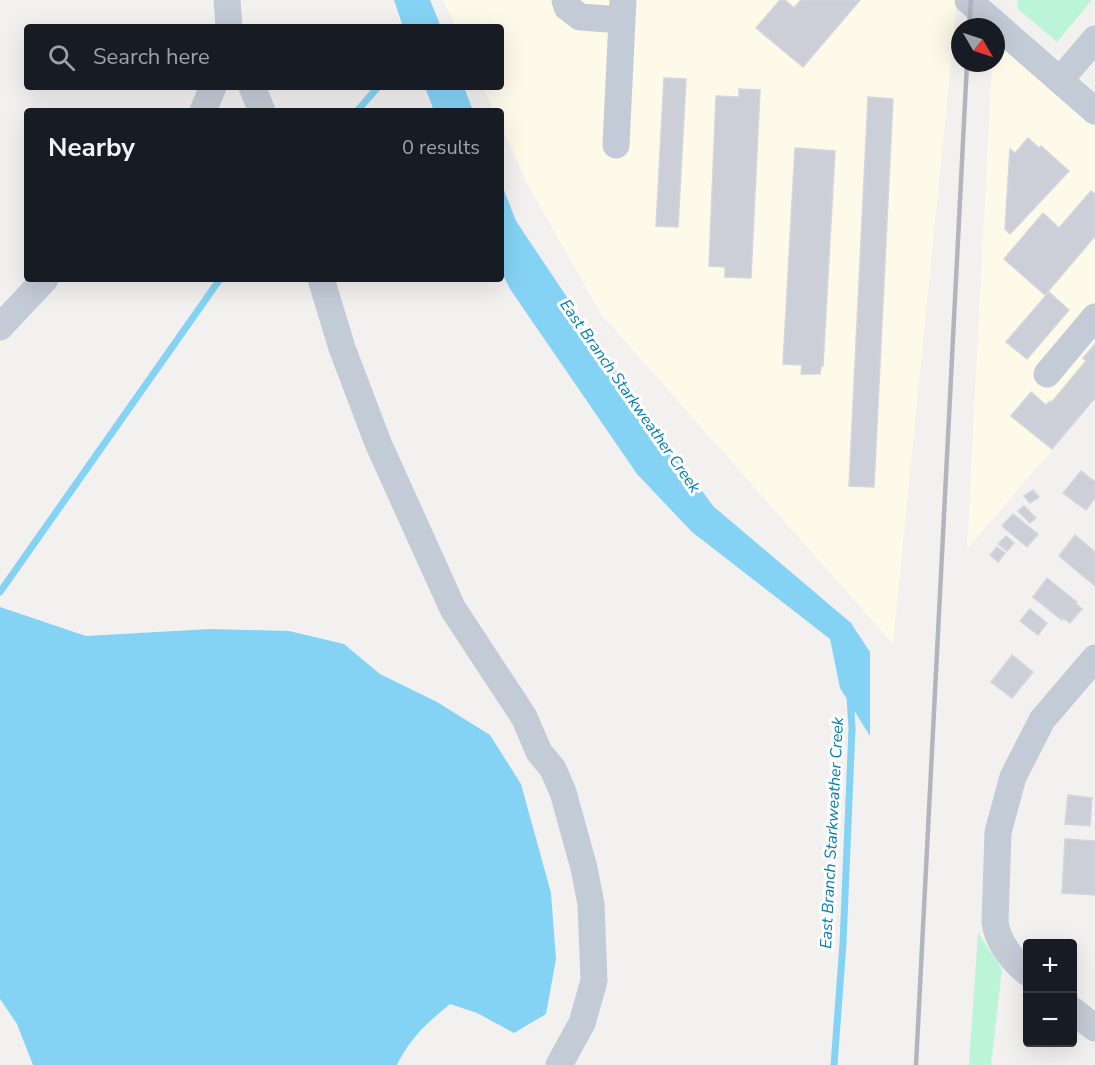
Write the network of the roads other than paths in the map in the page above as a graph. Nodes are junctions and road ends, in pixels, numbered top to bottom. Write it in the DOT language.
graph roads {
  1 [pos="227,0"];
  2 [pos="565,0"];
  3 [pos="968,0"];
  4 [pos="623,10"];
  5 [pos="229,24"];
  6 [pos="1095,39"];
  7 [pos="1060,80"];
  8 [pos="212,90"];
  9 [pos="253,90"];
  10 [pos="203,108"];
  11 [pos="261,108"];
  12 [pos="1095,111"];
  13 [pos="616,145"];
  14 [pos="42,282"];
  15 [pos="322,282"];
  16 [pos="1095,317"];
  17 [pos="0,327"];
  18 [pos="1047,374"];
  19 [pos="1095,658"];
  20 [pos="1023,968"];
  21 [pos="1077,1014"];
  22 [pos="1095,1029"];
  23 [pos="559,1065"];
  1 -- 5 [label="street"];
  2 -- 4 [label="street"];
  3 -- 7 [label="street"];
  4 -- 13 [label="street"];
  6 -- 7 [label="street"];
  7 -- 12 [label="street"];
  8 -- 10 [label="street"];
  9 -- 11 [label="street"];
  14 -- 17 [label="street"];
  15 -- 23 [label="street"];
  16 -- 18 [label="street"];
  19 -- 20 [label="street"];
  21 -- 22 [label="street"];
}
